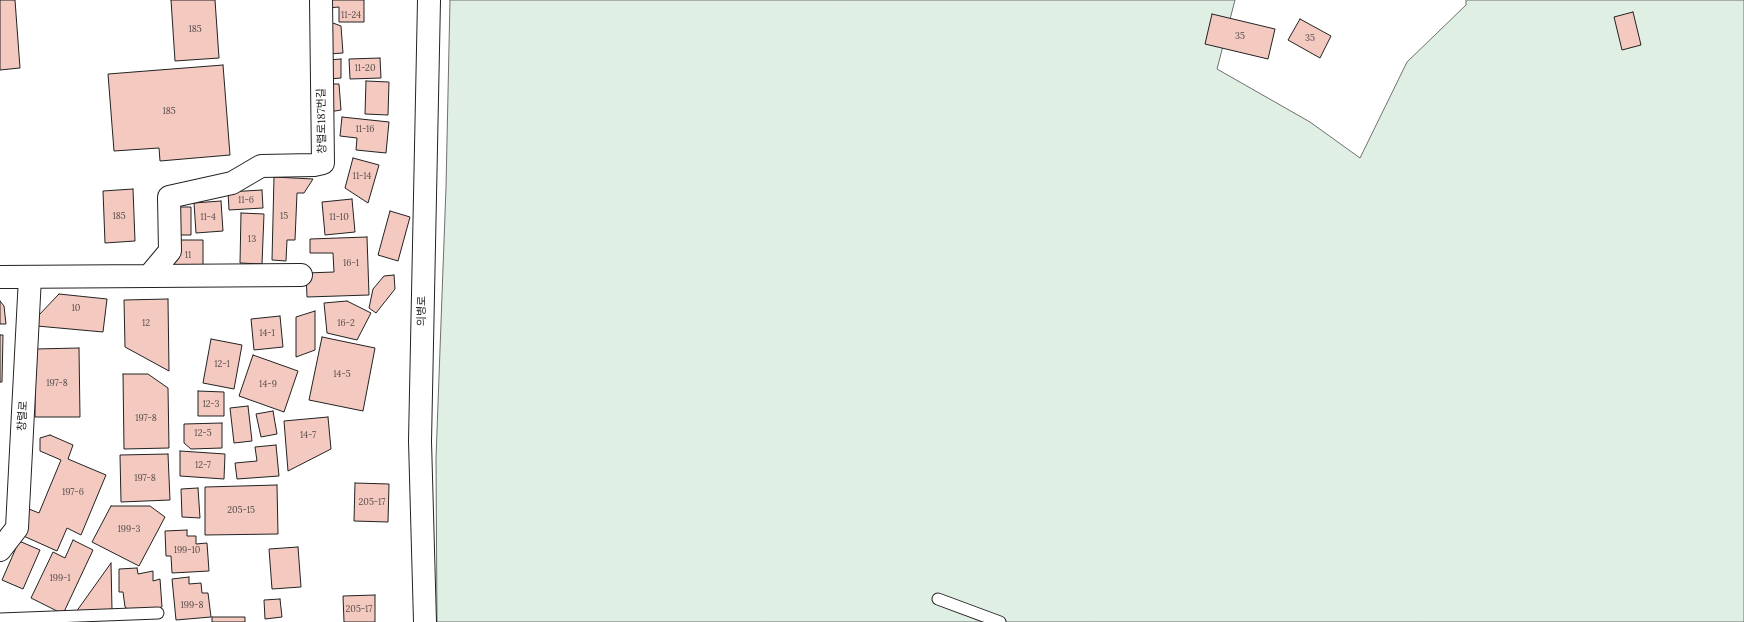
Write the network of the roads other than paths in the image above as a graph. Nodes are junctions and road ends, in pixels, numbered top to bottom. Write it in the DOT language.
graph roads {
  1 [pos="321,0"];
  2 [pos="429,0"];
  3 [pos="301,275"];
  4 [pos="148,276"];
  5 [pos="0,277"];
  6 [pos="30,277"];
  7 [pos="0,550"];
  8 [pos="938,599"];
  9 [pos="158,613"];
  10 [pos="0,619"];
  11 [pos="425,622"];
  12 [pos="1000,622"];
  1 -- 4 [label="street, 창렬로187번길"];
  2 -- 11 [label="street, 의병로"];
  3 -- 4 [label="street"];
  4 -- 6 [label="street"];
  5 -- 6 [label="street"];
  6 -- 7 [label="street, 창렬로"];
  8 -- 12 [label="lane"];
  9 -- 10 [label="lane"];
}
